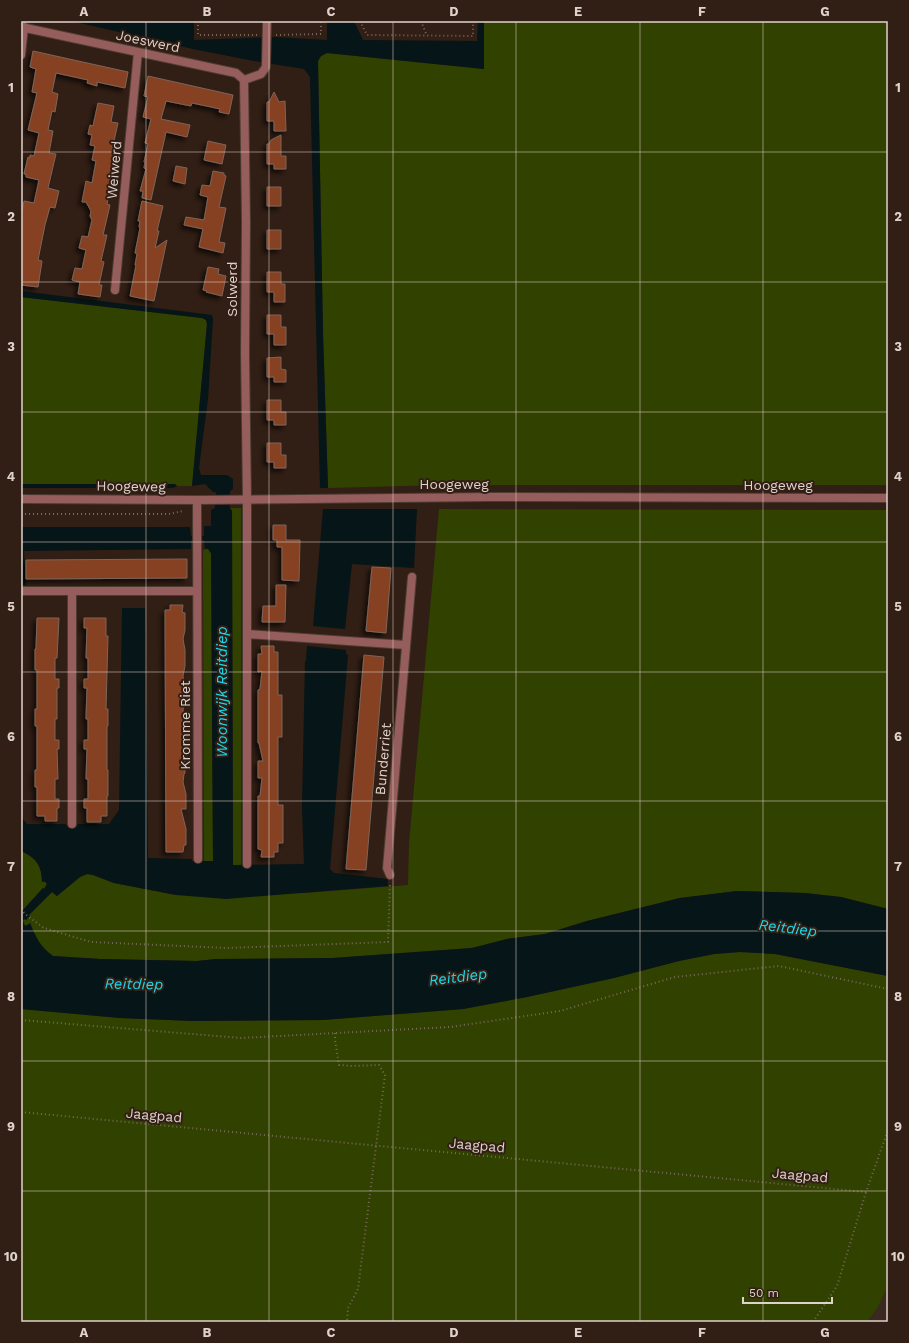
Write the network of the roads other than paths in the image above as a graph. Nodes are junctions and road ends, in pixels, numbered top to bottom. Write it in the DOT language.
graph roads {
  1 [pos="267,21"];
  2 [pos="22,27"];
  3 [pos="138,52"];
  4 [pos="21,55"];
  5 [pos="244,80"];
  6 [pos="115,290"];
  7 [pos="888,498"];
  8 [pos="21,499"];
  9 [pos="247,499"];
  10 [pos="197,500"];
  11 [pos="412,577"];
  12 [pos="23,591"];
  13 [pos="72,591"];
  14 [pos="197,591"];
  15 [pos="247,634"];
  16 [pos="406,645"];
  17 [pos="72,824"];
  18 [pos="198,859"];
  19 [pos="247,864"];
  20 [pos="390,875"];
  1 -- 5 [label="street"];
  2 -- 3 [label="street, Joeswerd"];
  2 -- 4 [label="street"];
  3 -- 5 [label="street, Joeswerd"];
  3 -- 6 [label="street, Weiwerd"];
  5 -- 9 [label="street, Solwerd"];
  7 -- 9 [label="street, Hoogeweg"];
  8 -- 10 [label="street, Hoogeweg"];
  9 -- 10 [label="street, Hoogeweg"];
  9 -- 15 [label="street"];
  10 -- 14 [label="street, Kromme Riet"];
  11 -- 16 [label="street, Bunderriet"];
  12 -- 13 [label="street"];
  13 -- 14 [label="street"];
  13 -- 17 [label="street"];
  14 -- 18 [label="street, Kromme Riet"];
  15 -- 16 [label="street"];
  15 -- 19 [label="street"];
  16 -- 20 [label="street, Bunderriet"];
}
